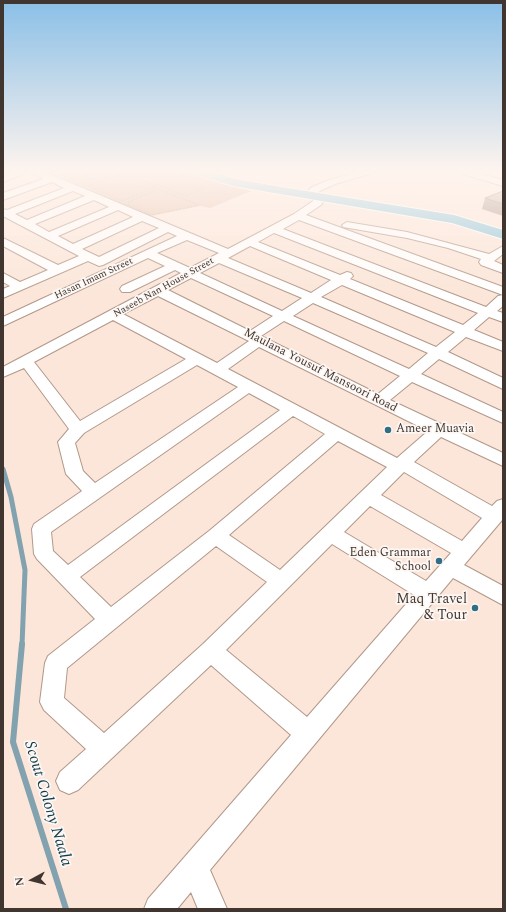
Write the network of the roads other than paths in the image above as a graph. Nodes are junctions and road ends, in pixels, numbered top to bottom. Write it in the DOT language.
graph roads {
  1 [pos="6,215"];
  2 [pos="58,215"];
  3 [pos="98,215"];
  4 [pos="137,215"];
  5 [pos="299,215"];
  6 [pos="429,215"];
  7 [pos="470,215"];
  8 [pos="141,217"];
  9 [pos="503,225"];
  10 [pos="167,228"];
  11 [pos="274,229"];
  12 [pos="26,231"];
  13 [pos="503,235"];
  14 [pos="49,236"];
  15 [pos="185,236"];
  16 [pos="199,241"];
  17 [pos="4,242"];
  18 [pos="248,242"];
  19 [pos="74,248"];
  20 [pos="503,248"];
  21 [pos="390,249"];
  22 [pos="147,254"];
  23 [pos="224,255"];
  24 [pos="89,256"];
  25 [pos="490,258"];
  26 [pos="162,260"];
  27 [pos="366,264"];
  28 [pos="174,266"];
  29 [pos="503,269"];
  30 [pos="57,270"];
  31 [pos="191,273"];
  32 [pos="3,277"];
  33 [pos="340,280"];
  34 [pos="19,287"];
  35 [pos="126,289"];
  36 [pos="159,291"];
  37 [pos="503,291"];
  38 [pos="3,294"];
  39 [pos="311,298"];
  40 [pos="503,299"];
  41 [pos="487,312"];
  42 [pos="114,315"];
  43 [pos="284,315"];
  44 [pos="503,318"];
  45 [pos="3,322"];
  46 [pos="463,331"];
  47 [pos="255,338"];
  48 [pos="503,347"];
  49 [pos="437,352"];
  50 [pos="198,358"];
  51 [pos="26,361"];
  52 [pos="218,369"];
  53 [pos="3,373"];
  54 [pos="411,374"];
  55 [pos="503,384"];
  56 [pos="249,386"];
  57 [pos="379,401"];
  58 [pos="292,409"];
  59 [pos="503,418"];
  60 [pos="78,429"];
  61 [pos="439,430"];
  62 [pos="337,433"];
  63 [pos="503,460"];
  64 [pos="400,464"];
  65 [pos="94,492"];
  66 [pos="368,496"];
  67 [pos="499,511"];
  68 [pos="330,533"];
  69 [pos="216,536"];
  70 [pos="458,559"];
  71 [pos="66,577"];
  72 [pos="282,582"];
  73 [pos="428,593"];
  74 [pos="503,596"];
  75 [pos="111,621"];
  76 [pos="211,651"];
  77 [pos="307,733"];
  78 [pos="104,749"];
  79 [pos="69,781"];
  80 [pos="194,867"];
  81 [pos="158,909"];
  82 [pos="213,909"];
  1 -- 12 [label="street"];
  2 -- 12 [label="street"];
  3 -- 14 [label="street"];
  4 -- 8 [label="street"];
  5 -- 11 [label="street, Naseeb Nan House Street"];
  5 -- 21 [label="street"];
  5 -- 25 [label="street"];
  6 -- 13 [label="main road"];
  7 -- 9 [label="main road"];
  8 -- 10 [label="street"];
  8 -- 19 [label="street"];
  10 -- 15 [label="street"];
  10 -- 24 [label="street"];
  11 -- 18 [label="street, Naseeb Nan House Street"];
  11 -- 27 [label="street"];
  12 -- 14 [label="street"];
  12 -- 17 [label="street"];
  14 -- 19 [label="street"];
  15 -- 16 [label="street"];
  15 -- 22 [label="street, Hasan Imam Street"];
  16 -- 23 [label="street"];
  16 -- 26 [label="street"];
  17 -- 30 [label="street"];
  18 -- 23 [label="street, Naseeb Nan House Street"];
  18 -- 33 [label="street"];
  19 -- 24 [label="street"];
  20 -- 25 [label="street"];
  21 -- 27 [label="street"];
  21 -- 37 [label="street"];
  22 -- 26 [label="street"];
  22 -- 45 [label="street, Hasan Imam Street"];
  23 -- 31 [label="street, Naseeb Nan House Street"];
  23 -- 39 [label="street"];
  24 -- 30 [label="street"];
  25 -- 29 [label="street"];
  26 -- 28 [label="street"];
  27 -- 33 [label="street"];
  27 -- 41 [label="street"];
  28 -- 31 [label="street"];
  28 -- 35 [label="street"];
  30 -- 34 [label="street"];
  31 -- 36 [label="street, Naseeb Nan House Street"];
  31 -- 43 [label="street"];
  32 -- 34 [label="street"];
  33 -- 39 [label="street"];
  33 -- 46 [label="street"];
  34 -- 38 [label="street"];
  36 -- 42 [label="street, Naseeb Nan House Street"];
  36 -- 47 [label="street, Maulana Yousuf Mansoori Road"];
  39 -- 43 [label="street"];
  39 -- 49 [label="street"];
  40 -- 41 [label="street"];
  41 -- 44 [label="street"];
  41 -- 46 [label="street"];
  42 -- 50 [label="street"];
  42 -- 51 [label="street, Naseeb Nan House Street"];
  43 -- 47 [label="street"];
  43 -- 54 [label="street"];
  46 -- 48 [label="street"];
  46 -- 49 [label="street"];
  47 -- 52 [label="street"];
  47 -- 57 [label="street, Maulana Yousuf Mansoori Road"];
  49 -- 54 [label="street"];
  49 -- 55 [label="street"];
  50 -- 52 [label="street"];
  50 -- 60 [label="street"];
  51 -- 53 [label="street, Naseeb Nan House Street"];
  51 -- 60 [label="street"];
  52 -- 56 [label="street"];
  54 -- 57 [label="street"];
  54 -- 59 [label="street"];
  56 -- 58 [label="street"];
  56 -- 65 [label="street"];
  57 -- 61 [label="street, Maulana Yousuf Mansoori Road"];
  58 -- 62 [label="street"];
  58 -- 71 [label="street"];
  60 -- 65 [label="street"];
  61 -- 63 [label="street, Maulana Yousuf Mansoori Road"];
  61 -- 64 [label="street"];
  62 -- 64 [label="street"];
  62 -- 69 [label="street"];
  64 -- 66 [label="street"];
  64 -- 67 [label="street"];
  65 -- 71 [label="street"];
  66 -- 68 [label="street"];
  66 -- 70 [label="street"];
  67 -- 70 [label="street"];
  68 -- 72 [label="street"];
  68 -- 73 [label="street"];
  69 -- 72 [label="street"];
  69 -- 75 [label="street"];
  70 -- 73 [label="street"];
  70 -- 74 [label="street"];
  71 -- 75 [label="street"];
  72 -- 76 [label="street"];
  73 -- 77 [label="street"];
  75 -- 78 [label="street"];
  76 -- 77 [label="street"];
  76 -- 78 [label="street"];
  77 -- 80 [label="street"];
  78 -- 79 [label="street"];
  80 -- 81 [label="street"];
  80 -- 82 [label="street"];
}
